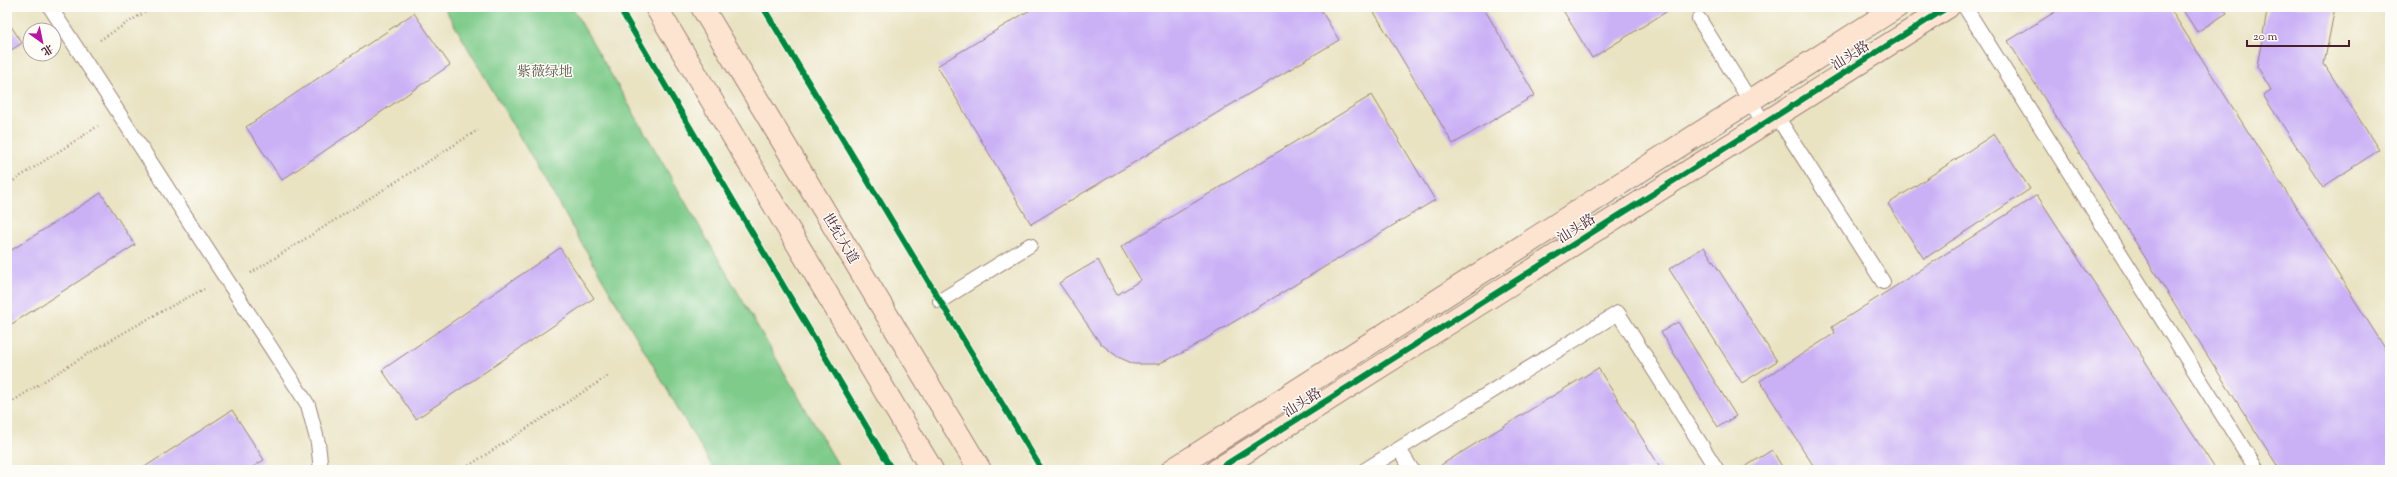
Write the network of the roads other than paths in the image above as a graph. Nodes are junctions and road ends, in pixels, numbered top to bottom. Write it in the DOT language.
graph roads {
  1 [pos="50,7"];
  2 [pos="656,7"];
  3 [pos="702,7"];
  4 [pos="1897,7"];
  5 [pos="1948,7"];
  6 [pos="1965,7"];
  7 [pos="1699,19"];
  8 [pos="1750,101"];
  9 [pos="1770,119"];
  10 [pos="1030,245"];
  11 [pos="1883,282"];
  12 [pos="940,301"];
  13 [pos="1399,449"];
  14 [pos="321,470"];
  15 [pos="932,470"];
  16 [pos="980,470"];
  17 [pos="1172,470"];
  18 [pos="1217,470"];
  19 [pos="1365,470"];
  20 [pos="1412,470"];
  21 [pos="1717,470"];
  22 [pos="2257,470"];
  1 -- 14 [label="lane"];
  2 -- 15 [label="street"];
  3 -- 16 [label="street, 世纪大道"];
  4 -- 8 [label="street, 汕头路"];
  5 -- 9 [label="street, 汕头路"];
  6 -- 22 [label="lane"];
  7 -- 8 [label="lane"];
  8 -- 9 [label="lane"];
  8 -- 17 [label="street, 汕头路"];
  9 -- 11 [label="lane"];
  9 -- 18 [label="street, 汕头路"];
  10 -- 12 [label="lane"];
  13 -- 19 [label="lane"];
  13 -- 20 [label="lane"];
  13 -- 21 [label="lane"];
}
